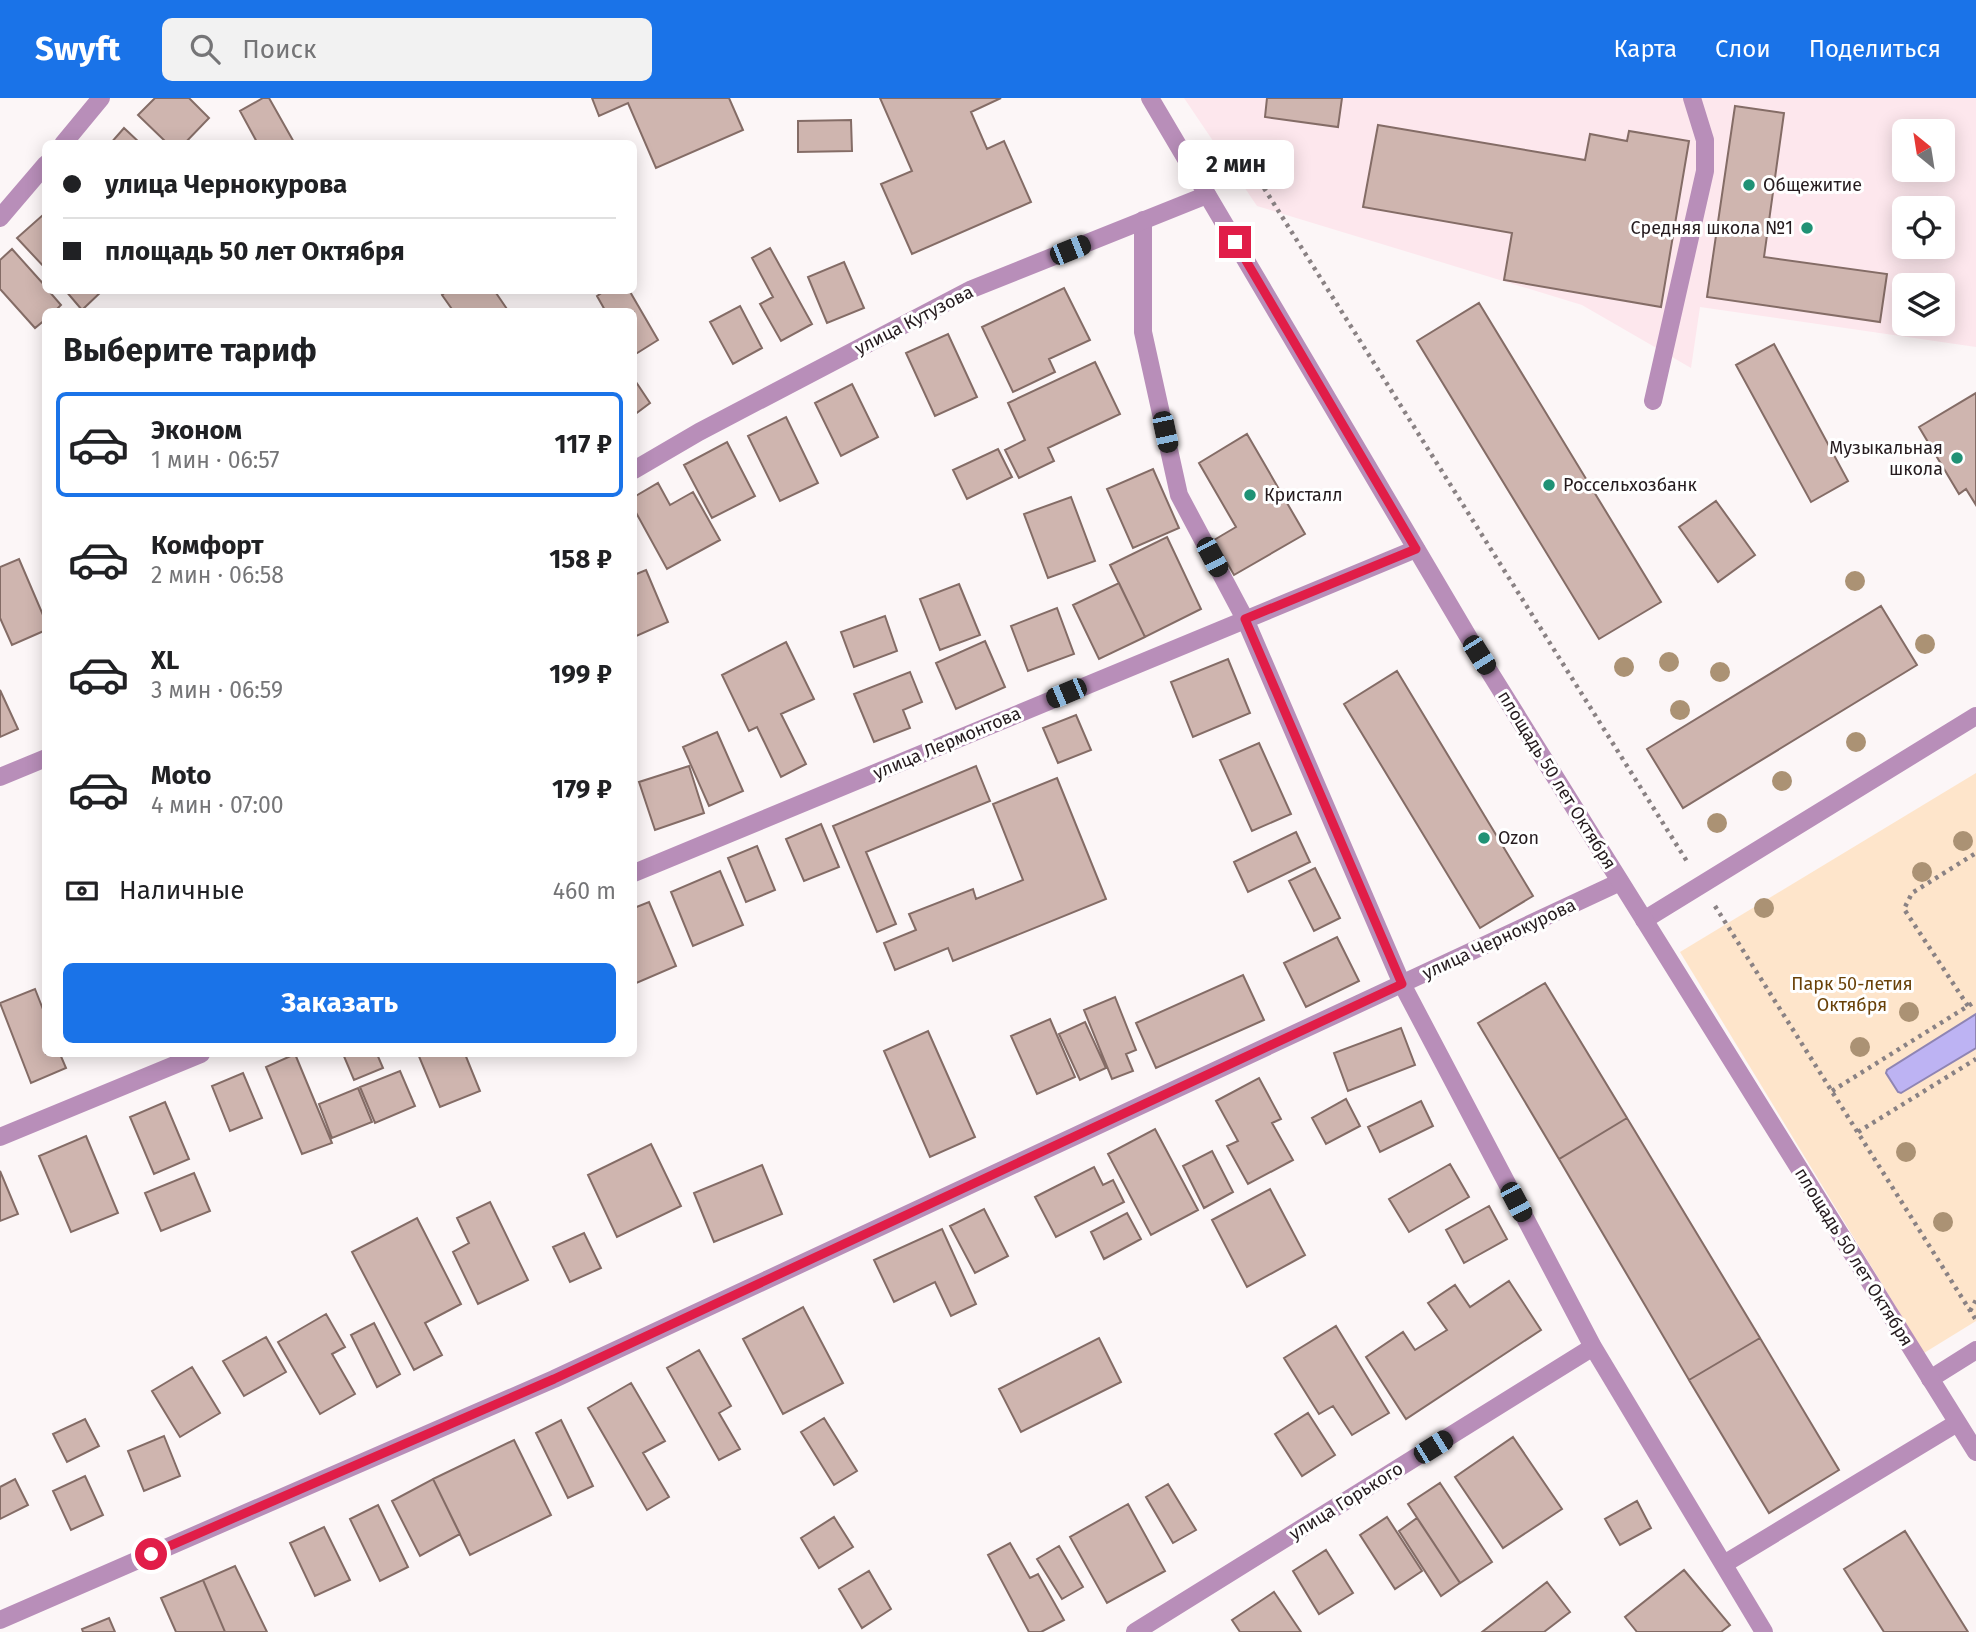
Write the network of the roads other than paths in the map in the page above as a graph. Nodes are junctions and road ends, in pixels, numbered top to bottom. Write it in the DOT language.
graph roads {
  1 [pos="102,98"];
  2 [pos="1150,98"];
  3 [pos="1692,98"];
  4 [pos="66,140"];
  5 [pos="42,169"];
  6 [pos="1207,195"];
  7 [pos="0,218"];
  8 [pos="1143,220"];
  9 [pos="1653,401"];
  10 [pos="637,468"];
  11 [pos="1416,549"];
  12 [pos="1245,619"];
  13 [pos="1976,716"];
  14 [pos="42,760"];
  15 [pos="0,777"];
  16 [pos="637,872"];
  17 [pos="1620,882"];
  18 [pos="1644,920"];
  19 [pos="1402,984"];
  20 [pos="194,1057"];
  21 [pos="0,1137"];
  22 [pos="1593,1347"];
  23 [pos="1976,1350"];
  24 [pos="1930,1379"];
  25 [pos="1957,1423"];
  26 [pos="1976,1452"];
  27 [pos="1724,1564"];
  28 [pos="0,1620"];
  29 [pos="1135,1632"];
  30 [pos="1765,1632"];
  1 -- 4 [label="street"];
  2 -- 6 [label="street, площадь 50 лет Октября"];
  3 -- 9 [label="street"];
  5 -- 7 [label="street"];
  6 -- 8 [label="street, улица Кутузова"];
  6 -- 11 [label="street, площадь 50 лет Октября"];
  8 -- 10 [label="street, улица Кутузова"];
  8 -- 12 [label="street"];
  11 -- 12 [label="street, улица Лермонтова"];
  11 -- 17 [label="street, площадь 50 лет Октября"];
  12 -- 16 [label="street, улица Лермонтова"];
  12 -- 19 [label="street"];
  13 -- 18 [label="street"];
  14 -- 15 [label="street"];
  17 -- 18 [label="street, площадь 50 лет Октября"];
  17 -- 19 [label="street, улица Чернокурова"];
  18 -- 24 [label="street, площадь 50 лет Октября"];
  19 -- 22 [label="street"];
  19 -- 28 [label="street, улица Чернокурова"];
  20 -- 21 [label="street"];
  22 -- 27 [label="street"];
  22 -- 29 [label="street, улица Горького"];
  23 -- 24 [label="street"];
  24 -- 25 [label="street, площадь 50 лет Октября"];
  25 -- 26 [label="street, площадь 50 лет Октября"];
  25 -- 27 [label="street"];
  27 -- 30 [label="street"];
}
